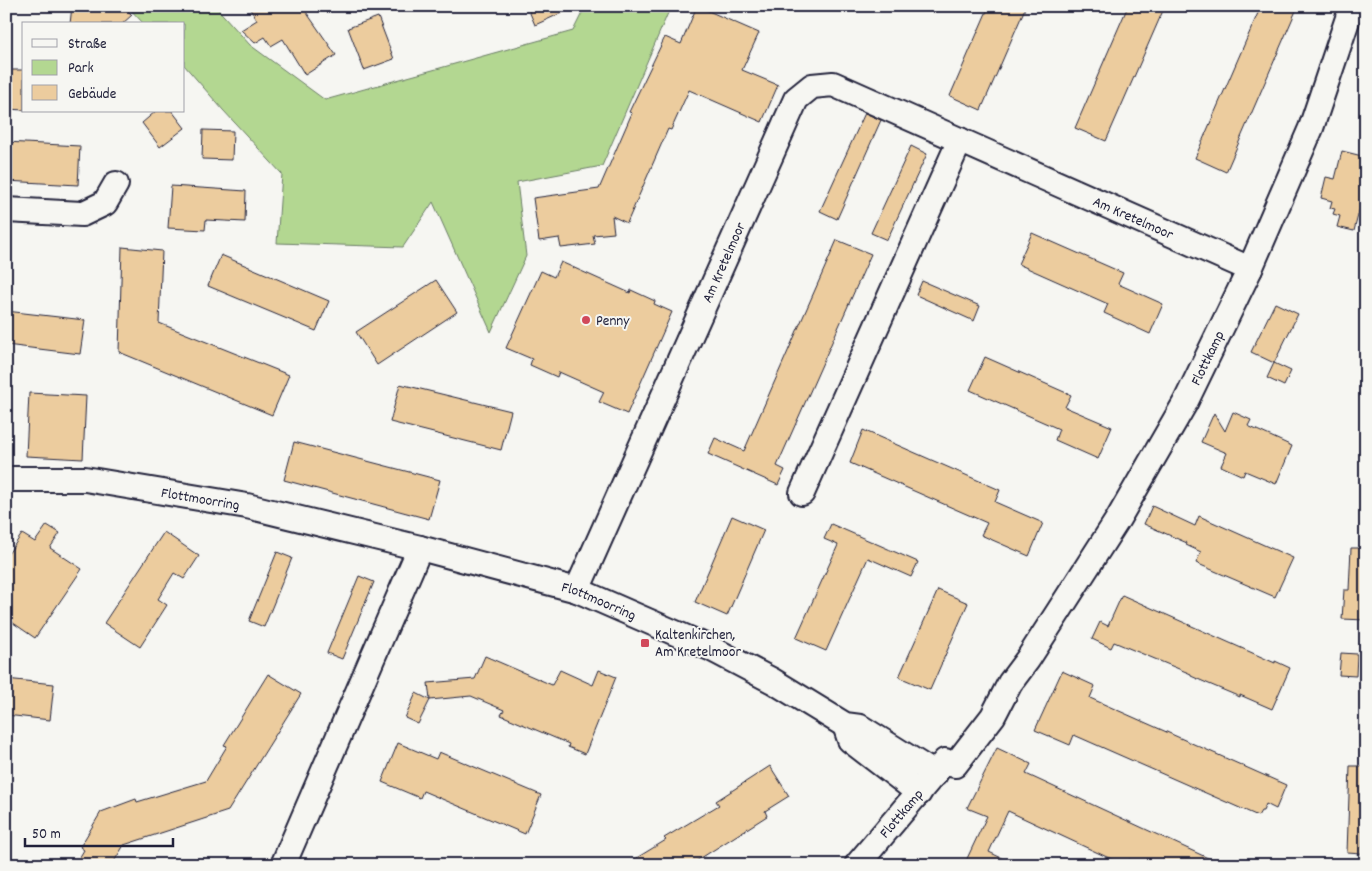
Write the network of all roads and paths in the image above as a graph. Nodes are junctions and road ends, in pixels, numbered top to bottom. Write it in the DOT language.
graph roads {
  1 [pos="1352,6"];
  2 [pos="960,140"];
  3 [pos="116,184"];
  4 [pos="6,210"];
  5 [pos="1250,269"];
  6 [pos="6,479"];
  7 [pos="802,493"];
  8 [pos="420,548"];
  9 [pos="577,590"];
  10 [pos="846,725"];
  11 [pos="940,769"];
  12 [pos="919,793"];
  13 [pos="283,865"];
  14 [pos="857,865"];
  1 -- 5 [label="street, Flottkamp"];
  2 -- 5 [label="street, Am Kretelmoor"];
  2 -- 7 [label="street"];
  2 -- 9 [label="street, Am Kretelmoor"];
  3 -- 4 [label="street"];
  5 -- 11 [label="street, Flottkamp"];
  6 -- 8 [label="street, Flottmoorring"];
  8 -- 9 [label="street, Flottmoorring"];
  8 -- 13 [label="street"];
  9 -- 10 [label="street, Flottmoorring"];
  10 -- 11 [label="street, Flottmoorring"];
  10 -- 12 [label="street"];
  11 -- 12 [label="street, Flottkamp"];
  12 -- 14 [label="street, Flottkamp"];
}
